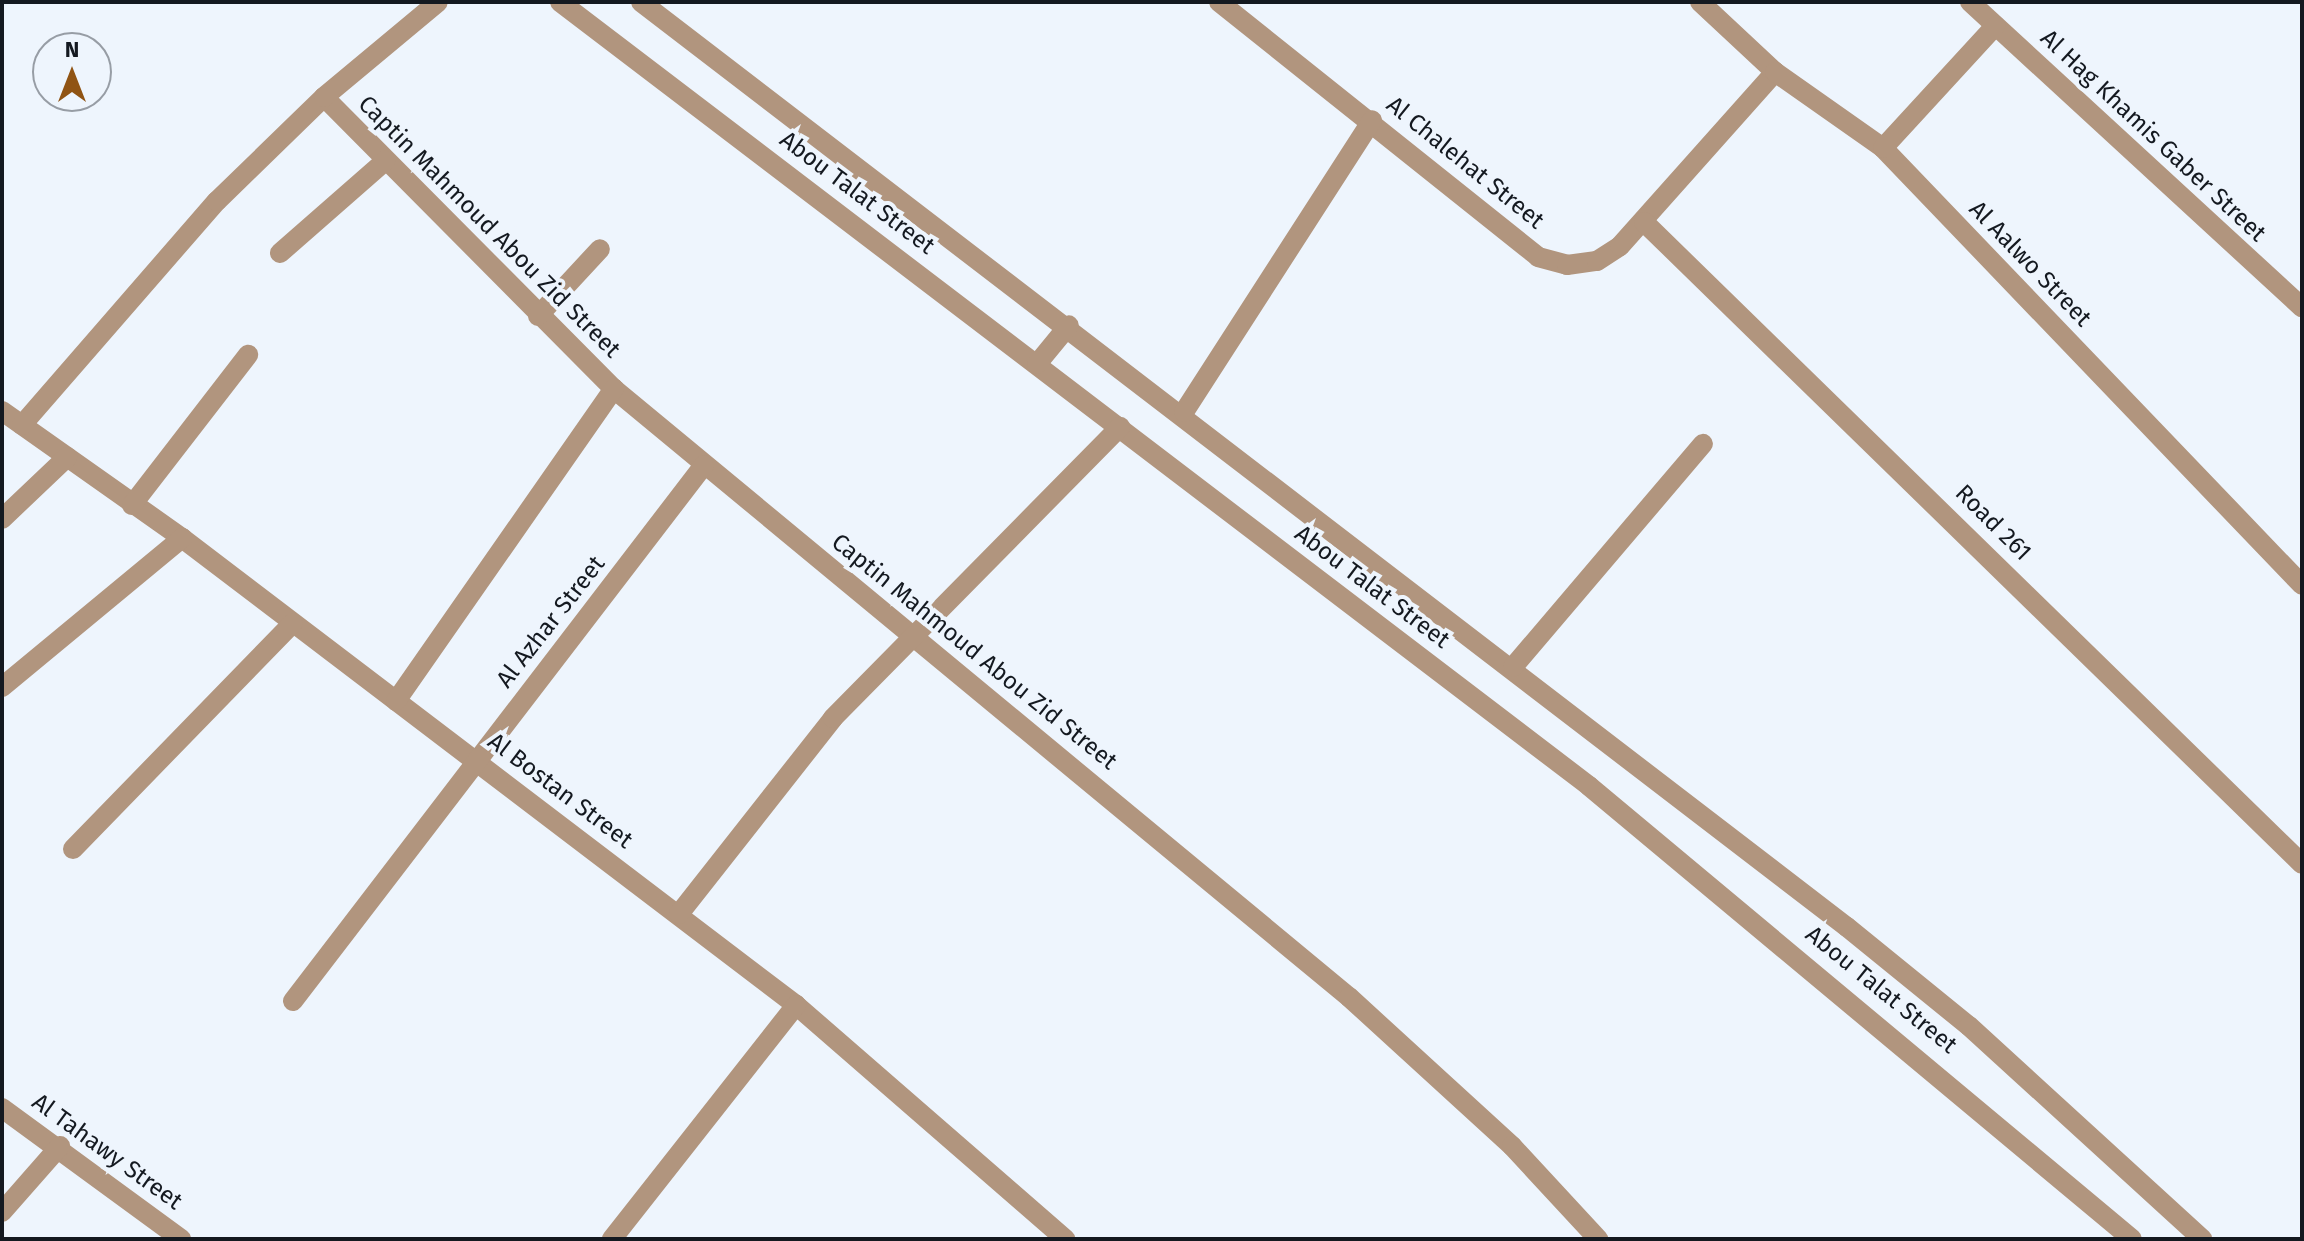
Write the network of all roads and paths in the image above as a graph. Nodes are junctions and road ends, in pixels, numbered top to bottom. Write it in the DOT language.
graph roads {
  1 [pos="438,2"];
  2 [pos="560,2"];
  3 [pos="641,2"];
  4 [pos="1219,2"];
  5 [pos="1700,2"];
  6 [pos="1970,2"];
  7 [pos="1995,26"];
  8 [pos="1775,72"];
  9 [pos="324,97"];
  10 [pos="1372,120"];
  11 [pos="1883,148"];
  12 [pos="385,161"];
  13 [pos="1644,222"];
  14 [pos="600,249"];
  15 [pos="280,253"];
  16 [pos="2302,307"];
  17 [pos="538,316"];
  18 [pos="1069,325"];
  19 [pos="248,355"];
  20 [pos="1037,364"];
  21 [pos="614,389"];
  22 [pos="2,411"];
  23 [pos="1184,412"];
  24 [pos="22,425"];
  25 [pos="1120,427"];
  26 [pos="1703,444"];
  27 [pos="67,457"];
  28 [pos="704,465"];
  29 [pos="132,505"];
  30 [pos="2,519"];
  31 [pos="182,538"];
  32 [pos="2302,585"];
  33 [pos="293,623"];
  34 [pos="912,637"];
  35 [pos="1513,667"];
  36 [pos="2,687"];
  37 [pos="396,701"];
  38 [pos="477,762"];
  39 [pos="73,849"];
  40 [pos="2302,864"];
  41 [pos="679,914"];
  42 [pos="293,1001"];
  43 [pos="796,1005"];
  44 [pos="2,1108"];
  45 [pos="60,1146"];
  46 [pos="2,1212"];
  47 [pos="181,1239"];
  48 [pos="612,1239"];
  49 [pos="1065,1239"];
  50 [pos="1598,1239"];
  51 [pos="2132,1239"];
  52 [pos="2202,1239"];
  1 -- 9 [label="street"];
  2 -- 20 [label="street, Abou Talat Street"];
  3 -- 18 [label="street, Abou Talat Street"];
  4 -- 10 [label="street, Al Chalehat Street"];
  5 -- 8 [label="street, Al Aalwo Street"];
  6 -- 7 [label="street, Al Hag Khamis Gaber Street"];
  7 -- 11 [label="street"];
  7 -- 16 [label="street, Al Hag Khamis Gaber Street"];
  8 -- 11 [label="street, Al Aalwo Street"];
  8 -- 13 [label="street, Al Chalehat Street"];
  9 -- 12 [label="street, Captin Mahmoud Abou Zid Street"];
  9 -- 24 [label="street"];
  10 -- 13 [label="street, Al Chalehat Street"];
  10 -- 23 [label="street"];
  11 -- 32 [label="street, Al Aalwo Street"];
  12 -- 15 [label="street"];
  12 -- 17 [label="street, Captin Mahmoud Abou Zid Street"];
  13 -- 40 [label="street, Road 261"];
  14 -- 17 [label="street"];
  17 -- 21 [label="street, Captin Mahmoud Abou Zid Street"];
  18 -- 20 [label="street"];
  18 -- 23 [label="street, Abou Talat Street"];
  19 -- 29 [label="street"];
  20 -- 25 [label="street, Abou Talat Street"];
  21 -- 28 [label="street, Captin Mahmoud Abou Zid Street"];
  21 -- 37 [label="street"];
  22 -- 24 [label="street, Al Bostan Street"];
  23 -- 35 [label="street, Abou Talat Street"];
  24 -- 27 [label="street, Al Bostan Street"];
  25 -- 34 [label="street"];
  25 -- 51 [label="street, Abou Talat Street"];
  26 -- 35 [label="street"];
  27 -- 29 [label="street, Al Bostan Street"];
  27 -- 30 [label="street"];
  28 -- 34 [label="street, Captin Mahmoud Abou Zid Street"];
  28 -- 38 [label="street, Al Azhar Street"];
  29 -- 31 [label="street, Al Bostan Street"];
  31 -- 33 [label="street, Al Bostan Street"];
  31 -- 36 [label="street"];
  33 -- 37 [label="street, Al Bostan Street"];
  33 -- 39 [label="street"];
  34 -- 41 [label="street"];
  34 -- 50 [label="street, Captin Mahmoud Abou Zid Street"];
  35 -- 52 [label="street, Abou Talat Street"];
  37 -- 38 [label="street, Al Bostan Street"];
  38 -- 41 [label="street, Al Bostan Street"];
  38 -- 42 [label="street, Al Azhar Street"];
  41 -- 43 [label="street, Al Bostan Street"];
  43 -- 48 [label="street"];
  43 -- 49 [label="street, Al Bostan Street"];
  44 -- 45 [label="street, Al Tahawy Street"];
  45 -- 46 [label="street"];
  45 -- 47 [label="street, Al Tahawy Street"];
}
